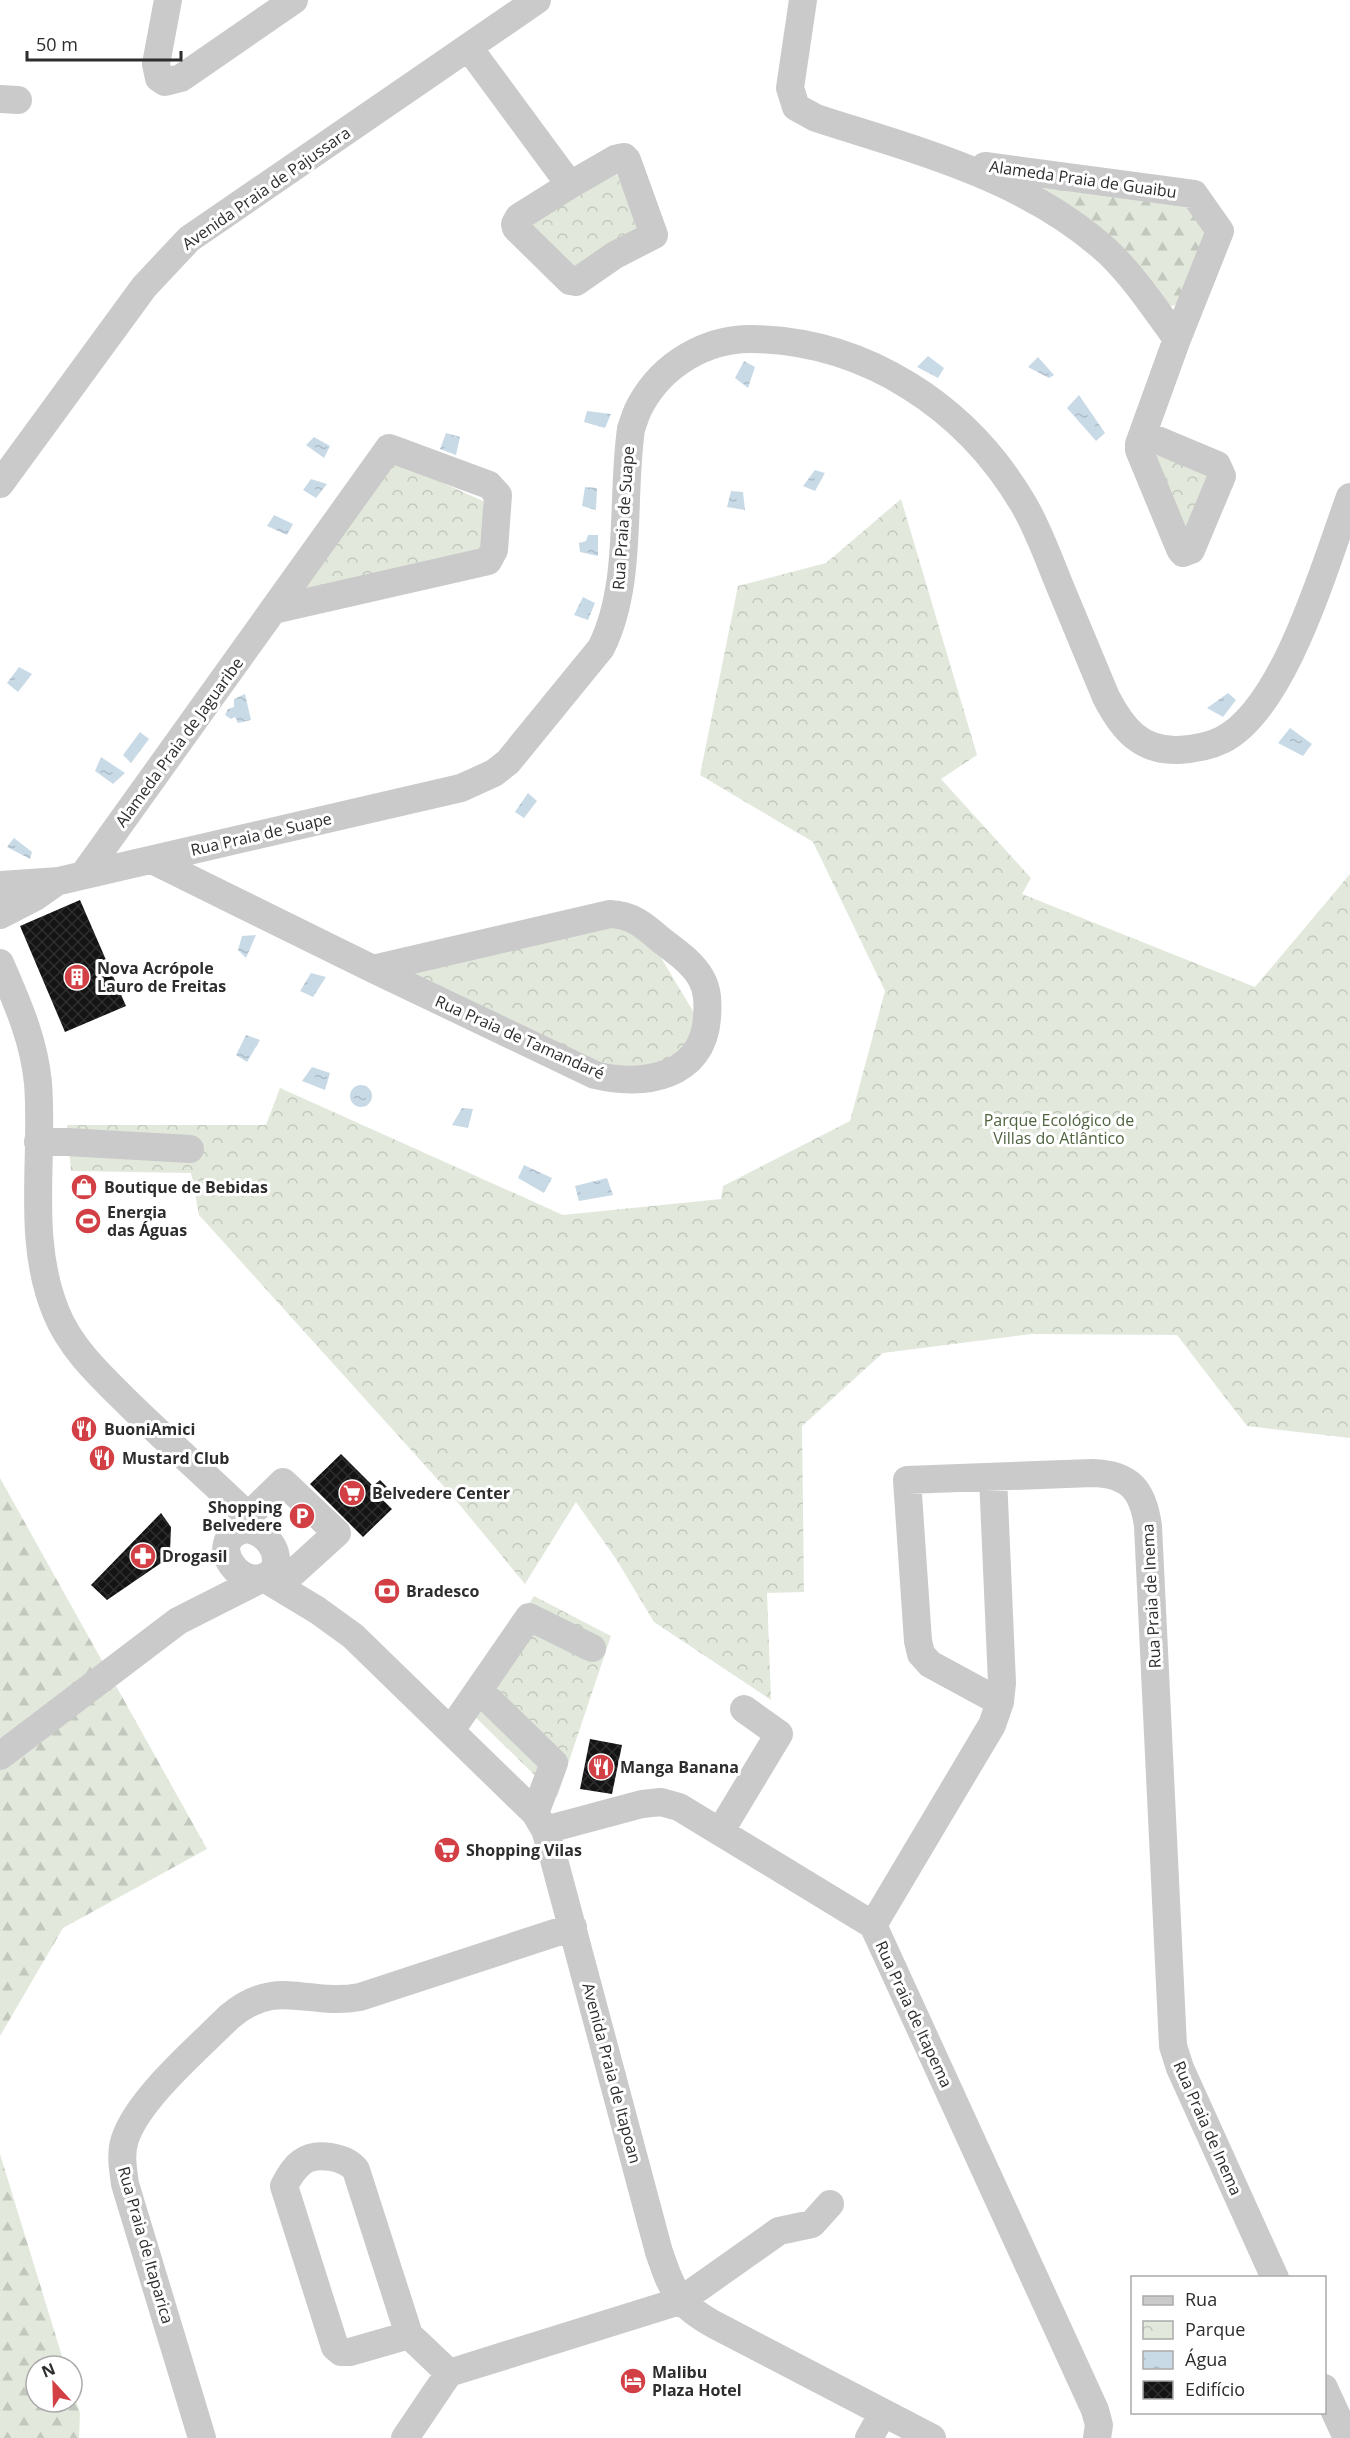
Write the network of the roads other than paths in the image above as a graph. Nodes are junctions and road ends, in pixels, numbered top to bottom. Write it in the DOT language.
graph roads {
  1 [pos="168,0"];
  2 [pos="294,0"];
  3 [pos="537,0"];
  4 [pos="803,0"];
  5 [pos="469,48"];
  6 [pos="954,162"];
  7 [pos="570,185"];
  8 [pos="1177,339"];
  9 [pos="1143,434"];
  10 [pos="0,484"];
  11 [pos="1350,497"];
  12 [pos="273,610"];
  13 [pos="152,860"];
  14 [pos="72,878"];
  15 [pos="0,885"];
  16 [pos="0,915"];
  17 [pos="0,963"];
  18 [pos="373,969"];
  19 [pos="38,1142"];
  20 [pos="190,1149"];
  21 [pos="178,1451"];
  22 [pos="993,1477"];
  23 [pos="249,1523"];
  24 [pos="226,1551"];
  25 [pos="273,1572"];
  26 [pos="178,1621"];
  27 [pos="592,1648"];
  28 [pos="479,1690"];
  29 [pos="1000,1702"];
  30 [pos="744,1709"];
  31 [pos="450,1730"];
  32 [pos="0,1756"];
  33 [pos="540,1821"];
  34 [pos="720,1832"];
  35 [pos="873,1924"];
  36 [pos="573,1927"];
  37 [pos="831,2204"];
  38 [pos="1275,2276"];
  39 [pos="680,2301"];
  40 [pos="409,2335"];
  41 [pos="449,2373"];
  42 [pos="1326,2392"];
  43 [pos="883,2413"];
  44 [pos="916,2434"];
  45 [pos="202,2438"];
  46 [pos="405,2438"];
  47 [pos="869,2438"];
  48 [pos="1097,2438"];
  49 [pos="1347,2438"];
  1 -- 2 [label="street"];
  3 -- 5 [label="street, Avenida Praia de Pajussara"];
  4 -- 6 [label="street, Alameda Praia de Guaibu"];
  5 -- 7 [label="street"];
  5 -- 10 [label="street, Avenida Praia de Pajussara"];
  6 -- 8 [label="street, Alameda Praia de Guaibu"];
  6 -- 8 [label="street, Alameda Praia de Guaibu"];
  7 -- 7 [label="street"];
  8 -- 9 [label="street, Alameda Praia de Guaibu"];
  11 -- 13 [label="street, Rua Praia de Suape"];
  12 -- 12 [label="street, Alameda Praia de Jaguaribe"];
  12 -- 14 [label="street, Alameda Praia de Jaguaribe"];
  13 -- 14 [label="street, Rua Praia de Suape"];
  13 -- 18 [label="street, Rua Praia de Tamandaré"];
  14 -- 15 [label="street, Rua Praia de Suape"];
  14 -- 16 [label="street, Rua Praia de Suape"];
  17 -- 19 [label="street"];
  18 -- 18 [label="street, Rua Praia de Tamandaré"];
  19 -- 20 [label="street"];
  19 -- 21 [label="street"];
  21 -- 23 [label="street"];
  21 -- 24 [label="street"];
  22 -- 29 [label="street"];
  22 -- 29 [label="street, Rua Praia de Inema"];
  22 -- 38 [label="street, Rua Praia de Inema"];
  23 -- 24 [label="street"];
  23 -- 25 [label="street"];
  23 -- 25 [label="street"];
  24 -- 25 [label="street"];
  24 -- 26 [label="street"];
  25 -- 26 [label="street"];
  25 -- 31 [label="street, Avenida Praia de Itapoan"];
  26 -- 32 [label="street"];
  27 -- 28 [label="street"];
  28 -- 31 [label="street"];
  28 -- 33 [label="street"];
  29 -- 35 [label="street"];
  30 -- 34 [label="street"];
  31 -- 33 [label="street, Avenida Praia de Itapoan"];
  33 -- 34 [label="street, Rua Praia de Itapema"];
  33 -- 36 [label="street, Avenida Praia de Itapoan"];
  34 -- 35 [label="street, Rua Praia de Itapema"];
  35 -- 48 [label="street, Rua Praia de Itapema"];
  36 -- 39 [label="street, Avenida Praia de Itapoan"];
  36 -- 45 [label="street, Rua Praia de Itaparica"];
  37 -- 39 [label="street"];
  39 -- 41 [label="street"];
  39 -- 43 [label="street, Avenida Praia de Itapoan"];
  40 -- 40 [label="street"];
  40 -- 41 [label="street"];
  41 -- 46 [label="street"];
  42 -- 49 [label="street"];
  43 -- 44 [label="street, Avenida Praia de Itapoan"];
  43 -- 47 [label="street"];
}
